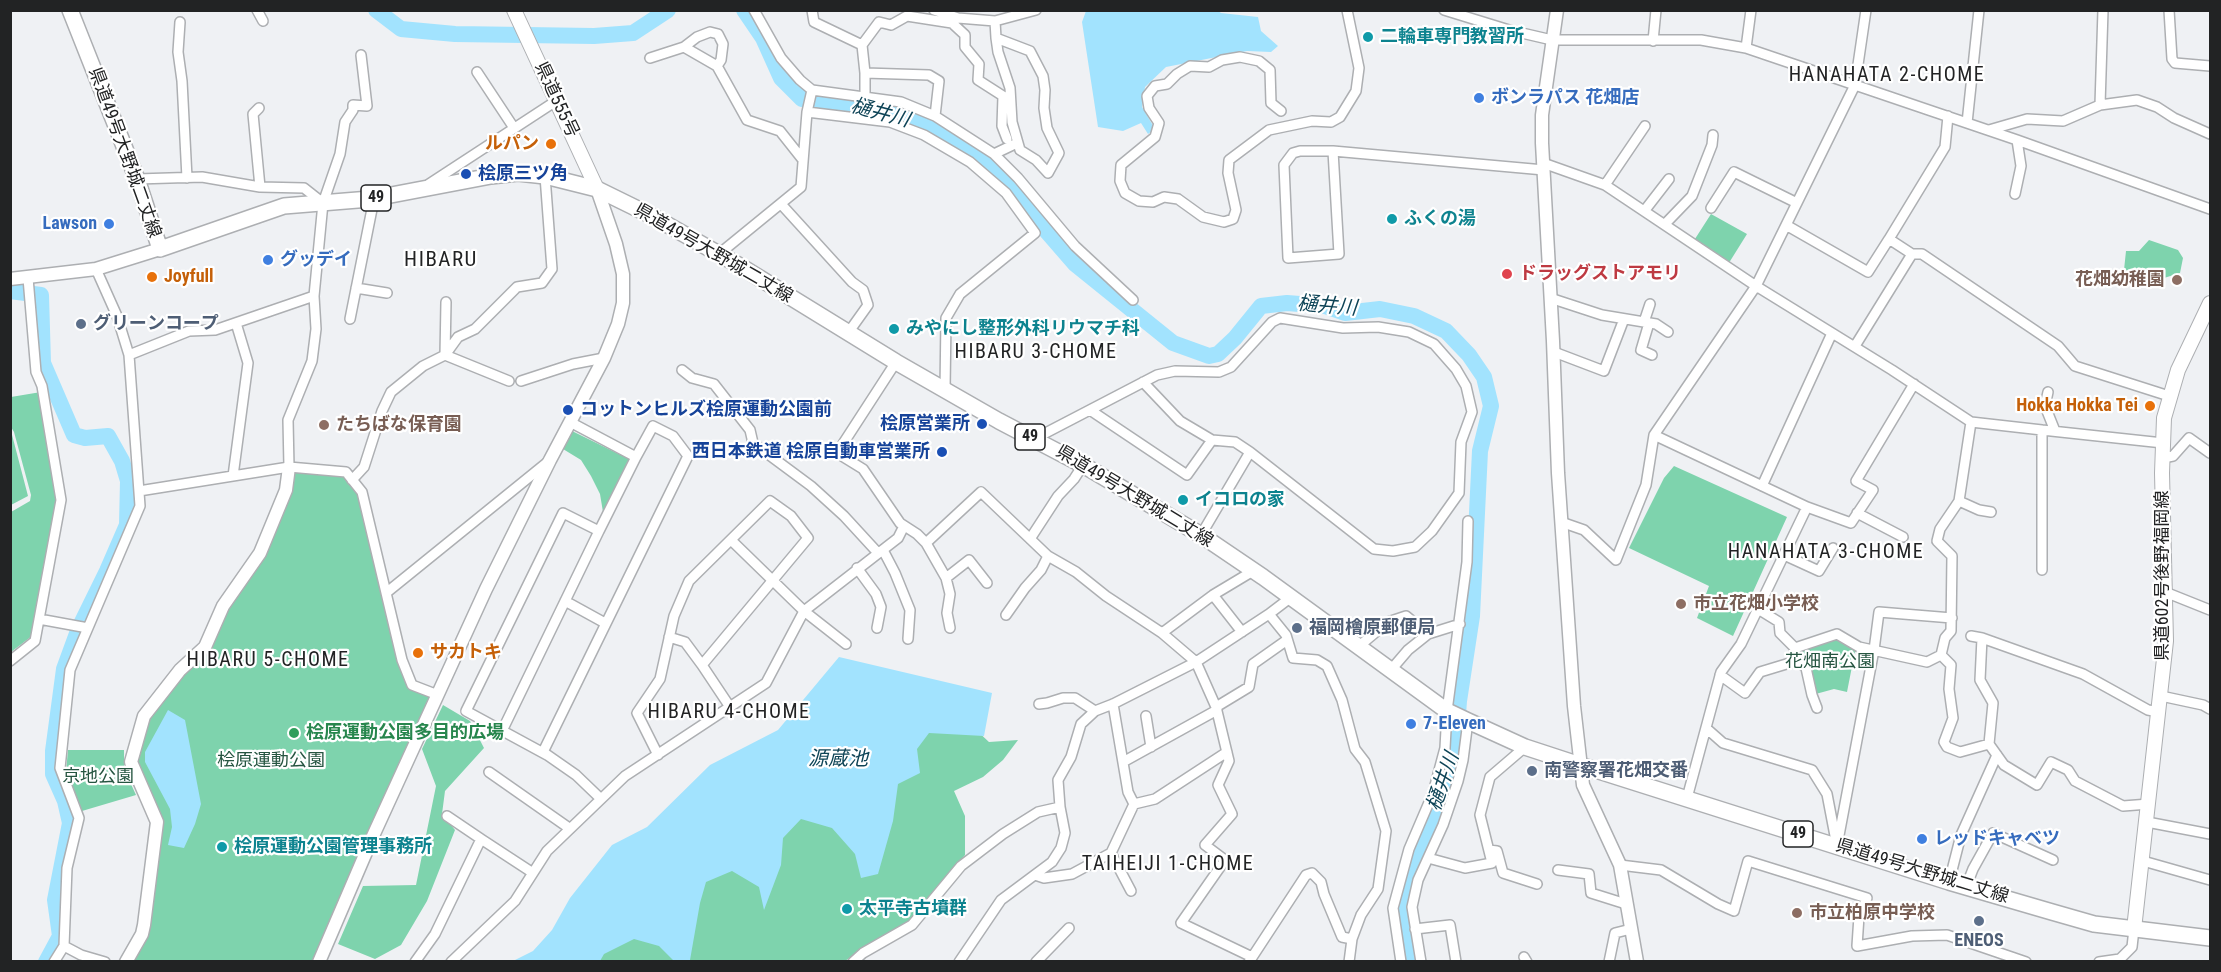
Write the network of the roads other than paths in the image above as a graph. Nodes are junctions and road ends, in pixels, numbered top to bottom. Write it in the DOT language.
graph roads {
  1 [pos="70,10"];
  2 [pos="257,10"];
  3 [pos="514,10"];
  4 [pos="754,10"];
  5 [pos="812,10"];
  6 [pos="934,10"];
  7 [pos="1036,10"];
  8 [pos="1347,10"];
  9 [pos="1444,10"];
  10 [pos="1557,10"];
  11 [pos="1656,10"];
  12 [pos="1751,10"];
  13 [pos="1866,10"];
  14 [pos="1979,10"];
  15 [pos="2103,10"];
  16 [pos="2169,10"];
  17 [pos="263,21"];
  18 [pos="995,21"];
  19 [pos="180,22"];
  20 [pos="996,38"];
  21 [pos="1551,40"];
  22 [pos="1653,41"];
  23 [pos="862,45"];
  24 [pos="684,47"];
  25 [pos="1746,48"];
  26 [pos="362,55"];
  27 [pos="650,58"];
  28 [pos="717,66"];
  29 [pos="2211,66"];
  30 [pos="477,72"];
  31 [pos="865,73"];
  32 [pos="1855,85"];
  33 [pos="811,92"];
  34 [pos="864,97"];
  35 [pos="556,101"];
  36 [pos="2100,105"];
  37 [pos="259,108"];
  38 [pos="808,110"];
  39 [pos="1281,111"];
  40 [pos="935,116"];
  41 [pos="1947,116"];
  42 [pos="1967,123"];
  43 [pos="1645,126"];
  44 [pos="514,128"];
  45 [pos="1989,130"];
  46 [pos="2211,134"];
  47 [pos="1713,135"];
  48 [pos="1007,139"];
  49 [pos="2018,140"];
  50 [pos="1017,143"];
  51 [pos="1333,151"];
  52 [pos="994,154"];
  53 [pos="804,160"];
  54 [pos="1544,166"];
  55 [pos="545,176"];
  56 [pos="187,178"];
  57 [pos="137,179"];
  58 [pos="1669,179"];
  59 [pos="1605,184"];
  60 [pos="260,187"];
  61 [pos="422,189"];
  62 [pos="597,189"];
  63 [pos="2015,194"];
  64 [pos="370,199"];
  65 [pos="322,203"];
  66 [pos="1797,203"];
  67 [pos="781,204"];
  68 [pos="1712,208"];
  69 [pos="2211,209"];
  70 [pos="1645,210"];
  71 [pos="1665,224"];
  72 [pos="1786,225"];
  73 [pos="1889,240"];
  74 [pos="160,249"];
  75 [pos="719,254"];
  76 [pos="1912,254"];
  77 [pos="96,269"];
  78 [pos="28,278"];
  79 [pos="10,279"];
  80 [pos="1756,286"];
  81 [pos="356,288"];
  82 [pos="387,293"];
  83 [pos="314,296"];
  84 [pos="1550,298"];
  85 [pos="1133,300"];
  86 [pos="446,303"];
  87 [pos="1650,303"];
  88 [pos="2211,303"];
  89 [pos="350,319"];
  90 [pos="1624,319"];
  91 [pos="1647,322"];
  92 [pos="236,323"];
  93 [pos="1668,332"];
  94 [pos="848,333"];
  95 [pos="1832,333"];
  96 [pos="1855,346"];
  97 [pos="1554,352"];
  98 [pos="129,355"];
  99 [pos="445,355"];
  100 [pos="1652,355"];
  101 [pos="604,358"];
  102 [pos="896,362"];
  103 [pos="682,370"];
  104 [pos="509,381"];
  105 [pos="521,381"];
  106 [pos="1143,382"];
  107 [pos="1914,384"];
  108 [pos="945,390"];
  109 [pos="2048,392"];
  110 [pos="2169,396"];
  111 [pos="1090,411"];
  112 [pos="570,422"];
  113 [pos="1971,422"];
  114 [pos="2042,430"];
  115 [pos="2055,431"];
  116 [pos="1654,435"];
  117 [pos="1034,439"];
  118 [pos="1212,440"];
  119 [pos="2163,442"];
  120 [pos="1250,452"];
  121 [pos="2211,453"];
  122 [pos="636,457"];
  123 [pos="2163,458"];
  124 [pos="550,460"];
  125 [pos="1083,465"];
  126 [pos="289,467"];
  127 [pos="233,476"];
  128 [pos="352,480"];
  129 [pos="1762,486"];
  130 [pos="139,491"];
  131 [pos="1959,501"];
  132 [pos="1807,507"];
  133 [pos="1991,512"];
  134 [pos="1857,513"];
  135 [pos="1468,520"];
  136 [pos="1561,522"];
  137 [pos="904,526"];
  138 [pos="599,531"];
  139 [pos="1202,535"];
  140 [pos="1903,537"];
  141 [pos="1030,539"];
  142 [pos="731,540"];
  143 [pos="926,543"];
  144 [pos="1833,548"];
  145 [pos="880,552"];
  146 [pos="1784,555"];
  147 [pos="1048,556"];
  148 [pos="857,568"];
  149 [pos="2042,570"];
  150 [pos="1253,571"];
  151 [pos="772,578"];
  152 [pos="946,578"];
  153 [pos="987,583"];
  154 [pos="2165,592"];
  155 [pos="386,593"];
  156 [pos="1213,595"];
  157 [pos="1290,598"];
  158 [pos="565,601"];
  159 [pos="1758,609"];
  160 [pos="2211,610"];
  161 [pos="804,611"];
  162 [pos="1269,614"];
  163 [pos="1006,615"];
  164 [pos="1952,618"];
  165 [pos="39,619"];
  166 [pos="606,623"];
  167 [pos="1460,624"];
  168 [pos="87,628"];
  169 [pos="877,628"];
  170 [pos="950,628"];
  171 [pos="1242,632"];
  172 [pos="1162,633"];
  173 [pos="1428,634"];
  174 [pos="1971,636"];
  175 [pos="669,637"];
  176 [pos="1982,638"];
  177 [pos="908,639"];
  178 [pos="1287,640"];
  179 [pos="846,644"];
  180 [pos="1358,647"];
  181 [pos="1874,650"];
  182 [pos="1794,652"];
  183 [pos="1941,655"];
  184 [pos="10,661"];
  185 [pos="1196,662"];
  186 [pos="702,665"];
  187 [pos="1390,671"];
  188 [pos="1720,675"];
  189 [pos="438,695"];
  190 [pos="2161,696"];
  191 [pos="1039,704"];
  192 [pos="1113,704"];
  193 [pos="730,707"];
  194 [pos="1818,708"];
  195 [pos="1217,709"];
  196 [pos="2211,709"];
  197 [pos="1095,711"];
  198 [pos="1447,711"];
  199 [pos="2159,712"];
  200 [pos="1146,716"];
  201 [pos="1468,721"];
  202 [pos="1706,728"];
  203 [pos="502,731"];
  204 [pos="1989,744"];
  205 [pos="1151,747"];
  206 [pos="1525,747"];
  207 [pos="1227,752"];
  208 [pos="547,754"];
  209 [pos="658,755"];
  210 [pos="1997,755"];
  211 [pos="1123,762"];
  212 [pos="1580,765"];
  213 [pos="489,772"];
  214 [pos="601,798"];
  215 [pos="1687,798"];
  216 [pos="1134,804"];
  217 [pos="2149,804"];
  218 [pos="1060,807"];
  219 [pos="447,816"];
  220 [pos="2147,822"];
  221 [pos="569,828"];
  222 [pos="2211,834"];
  223 [pos="481,839"];
  224 [pos="1837,846"];
  225 [pos="1489,850"];
  226 [pos="1111,853"];
  227 [pos="1428,858"];
  228 [pos="2053,860"];
  229 [pos="2143,861"];
  230 [pos="1620,865"];
  231 [pos="1558,870"];
  232 [pos="533,873"];
  233 [pos="1035,875"];
  234 [pos="2211,880"];
  235 [pos="1949,882"];
  236 [pos="1537,884"];
  237 [pos="1966,887"];
  238 [pos="1131,891"];
  239 [pos="1626,904"];
  240 [pos="1069,928"];
  241 [pos="1415,929"];
  242 [pos="1631,929"];
  243 [pos="2134,929"];
  244 [pos="2211,938"];
  245 [pos="1352,939"];
  246 [pos="64,946"];
  247 [pos="1250,959"];
  248 [pos="420,960"];
  249 [pos="54,962"];
  250 [pos="105,962"];
  251 [pos="126,962"];
  252 [pos="319,962"];
  253 [pos="451,962"];
  254 [pos="853,962"];
  255 [pos="959,962"];
  256 [pos="1036,962"];
  257 [pos="1349,962"];
  258 [pos="1401,962"];
  259 [pos="1421,962"];
  260 [pos="1456,962"];
  261 [pos="1609,962"];
  262 [pos="1637,962"];
  263 [pos="2026,962"];
  264 [pos="2099,962"];
  1 -- 57 [label="main road, 県道49号大野城二丈線"];
  2 -- 17 [label="street"];
  3 -- 35 [label="main road, 県道555号"];
  4 -- 33 [label="street"];
  5 -- 23 [label="street"];
  6 -- 18 [label="street"];
  7 -- 18 [label="street"];
  8 -- 39 [label="street"];
  9 -- 21 [label="street"];
  10 -- 21 [label="street"];
  11 -- 22 [label="street"];
  12 -- 25 [label="street"];
  13 -- 32 [label="street"];
  14 -- 42 [label="street"];
  15 -- 36 [label="street"];
  16 -- 29 [label="street"];
  18 -- 20 [label="street"];
  19 -- 56 [label="street"];
  20 -- 50 [label="street"];
  20 -- 50 [label="street"];
  21 -- 22 [label="street"];
  21 -- 54 [label="street"];
  22 -- 25 [label="street"];
  23 -- 31 [label="street"];
  23 -- 48 [label="street"];
  24 -- 27 [label="street"];
  24 -- 28 [label="street"];
  24 -- 28 [label="street"];
  25 -- 32 [label="street"];
  26 -- 65 [label="street"];
  28 -- 53 [label="street"];
  30 -- 44 [label="street"];
  31 -- 34 [label="street"];
  31 -- 40 [label="street"];
  32 -- 41 [label="street"];
  32 -- 66 [label="street"];
  33 -- 34 [label="street"];
  33 -- 38 [label="street"];
  34 -- 40 [label="street"];
  35 -- 44 [label="street"];
  35 -- 62 [label="main road, 県道555号"];
  36 -- 45 [label="street"];
  36 -- 46 [label="street"];
  37 -- 60 [label="street"];
  38 -- 53 [label="street"];
  38 -- 108 [label="street"];
  40 -- 52 [label="street"];
  41 -- 42 [label="street"];
  41 -- 73 [label="street"];
  42 -- 45 [label="street"];
  43 -- 59 [label="street"];
  44 -- 61 [label="street"];
  45 -- 49 [label="street"];
  47 -- 71 [label="street"];
  49 -- 63 [label="street"];
  49 -- 69 [label="street"];
  50 -- 52 [label="street"];
  51 -- 51 [label="street"];
  51 -- 54 [label="street"];
  52 -- 85 [label="street"];
  53 -- 67 [label="street"];
  54 -- 59 [label="street"];
  54 -- 84 [label="street"];
  55 -- 61 [label="main road, 県道49号大野城二丈線 / 49"];
  55 -- 62 [label="main road, 県道49号大野城二丈線 / 49"];
  55 -- 99 [label="street"];
  56 -- 57 [label="street"];
  56 -- 60 [label="street"];
  57 -- 74 [label="main road, 県道49号大野城二丈線"];
  58 -- 70 [label="street"];
  59 -- 70 [label="street"];
  60 -- 65 [label="street"];
  61 -- 64 [label="main road, 県道49号大野城二丈線 / 49"];
  62 -- 75 [label="main road, 県道49号大野城二丈線 / 49"];
  62 -- 101 [label="street"];
  64 -- 65 [label="main road, 県道49号大野城二丈線 / 49"];
  64 -- 81 [label="street"];
  65 -- 74 [label="main road, 県道49号大野城二丈線 / 49"];
  65 -- 83 [label="street"];
  66 -- 68 [label="street"];
  66 -- 72 [label="street"];
  67 -- 75 [label="street"];
  67 -- 94 [label="street"];
  70 -- 71 [label="street"];
  71 -- 80 [label="street"];
  72 -- 73 [label="street"];
  72 -- 80 [label="street"];
  73 -- 76 [label="street"];
  74 -- 77 [label="street, 49"];
  75 -- 94 [label="main road, 県道49号大野城二丈線 / 49"];
  76 -- 96 [label="street"];
  76 -- 110 [label="street"];
  77 -- 78 [label="street, 49"];
  77 -- 98 [label="street"];
  78 -- 79 [label="street, 49"];
  78 -- 165 [label="street"];
  80 -- 95 [label="street"];
  80 -- 116 [label="street"];
  81 -- 82 [label="street"];
  81 -- 89 [label="street"];
  83 -- 92 [label="street"];
  83 -- 126 [label="street"];
  84 -- 90 [label="street"];
  84 -- 97 [label="street"];
  86 -- 99 [label="street"];
  87 -- 91 [label="street"];
  88 -- 110 [label="main road, 県道602号後野福岡線"];
  90 -- 91 [label="street"];
  90 -- 97 [label="street"];
  91 -- 93 [label="street"];
  91 -- 100 [label="street"];
  92 -- 98 [label="street"];
  92 -- 127 [label="street"];
  94 -- 102 [label="main road, 県道49号大野城二丈線 / 49"];
  95 -- 96 [label="street"];
  95 -- 129 [label="street"];
  96 -- 107 [label="street"];
  97 -- 136 [label="street"];
  98 -- 130 [label="street"];
  99 -- 104 [label="street"];
  99 -- 128 [label="street"];
  101 -- 105 [label="street"];
  101 -- 112 [label="street"];
  102 -- 108 [label="main road, 県道49号大野城二丈線 / 49"];
  102 -- 137 [label="street"];
  103 -- 145 [label="street"];
  106 -- 111 [label="street"];
  106 -- 118 [label="street"];
  106 -- 120 [label="street"];
  107 -- 113 [label="street"];
  107 -- 134 [label="street"];
  108 -- 117 [label="main road, 県道49号大野城二丈線 / 49"];
  109 -- 115 [label="street"];
  110 -- 119 [label="main road, 県道602号後野福岡線"];
  111 -- 117 [label="street"];
  111 -- 118 [label="street"];
  112 -- 122 [label="street"];
  112 -- 124 [label="street"];
  113 -- 114 [label="street"];
  113 -- 131 [label="street"];
  114 -- 115 [label="street"];
  114 -- 149 [label="street"];
  115 -- 119 [label="street"];
  116 -- 129 [label="street"];
  116 -- 136 [label="street"];
  117 -- 125 [label="main road, 県道49号大野城二丈線 / 49"];
  118 -- 120 [label="street"];
  119 -- 123 [label="main road, 県道602号後野福岡線"];
  120 -- 139 [label="street"];
  121 -- 123 [label="street"];
  122 -- 138 [label="street"];
  122 -- 166 [label="street"];
  123 -- 154 [label="main road, 県道602号後野福岡線"];
  124 -- 155 [label="street"];
  124 -- 189 [label="street"];
  125 -- 139 [label="main road, 県道49号大野城二丈線 / 49"];
  125 -- 141 [label="street"];
  126 -- 127 [label="street"];
  126 -- 128 [label="street"];
  126 -- 251 [label="street"];
  127 -- 130 [label="street"];
  128 -- 155 [label="street"];
  129 -- 132 [label="street"];
  130 -- 168 [label="street"];
  131 -- 133 [label="street"];
  131 -- 164 [label="street"];
  132 -- 134 [label="street"];
  132 -- 146 [label="street"];
  134 -- 140 [label="street"];
  135 -- 167 [label="street"];
  136 -- 212 [label="street"];
  137 -- 143 [label="street"];
  137 -- 145 [label="street"];
  138 -- 158 [label="street"];
  138 -- 203 [label="street"];
  139 -- 150 [label="main road, 県道49号大野城二丈線 / 49"];
  141 -- 143 [label="street"];
  141 -- 147 [label="street"];
  142 -- 151 [label="street"];
  142 -- 151 [label="street"];
  142 -- 175 [label="street"];
  143 -- 152 [label="street"];
  144 -- 146 [label="street"];
  145 -- 148 [label="street"];
  145 -- 177 [label="street"];
  146 -- 159 [label="street"];
  147 -- 163 [label="street"];
  147 -- 172 [label="street"];
  148 -- 161 [label="street"];
  148 -- 169 [label="street"];
  150 -- 156 [label="street"];
  150 -- 157 [label="main road, 県道49号大野城二丈線 / 49"];
  151 -- 161 [label="street"];
  151 -- 186 [label="street"];
  152 -- 153 [label="street"];
  152 -- 170 [label="street"];
  154 -- 160 [label="street"];
  154 -- 190 [label="main road, 県道602号後野福岡線"];
  155 -- 189 [label="street"];
  156 -- 171 [label="street"];
  156 -- 172 [label="street"];
  157 -- 162 [label="street"];
  157 -- 180 [label="main road, 県道49号大野城二丈線 / 49"];
  158 -- 166 [label="street"];
  158 -- 203 [label="street"];
  159 -- 182 [label="street"];
  159 -- 188 [label="street"];
  161 -- 179 [label="street"];
  161 -- 193 [label="street"];
  162 -- 171 [label="street"];
  162 -- 178 [label="street"];
  164 -- 181 [label="street"];
  164 -- 183 [label="street"];
  165 -- 168 [label="street"];
  165 -- 184 [label="street"];
  166 -- 208 [label="street"];
  167 -- 173 [label="street"];
  167 -- 198 [label="street"];
  168 -- 246 [label="street"];
  171 -- 185 [label="street"];
  172 -- 185 [label="street"];
  173 -- 180 [label="street"];
  173 -- 187 [label="street"];
  174 -- 176 [label="street"];
  175 -- 186 [label="street"];
  175 -- 209 [label="street"];
  176 -- 199 [label="street"];
  176 -- 204 [label="street"];
  178 -- 195 [label="street"];
  178 -- 245 [label="street"];
  180 -- 187 [label="main road, 県道49号大野城二丈線 / 49"];
  181 -- 182 [label="street"];
  181 -- 183 [label="street"];
  181 -- 224 [label="street"];
  182 -- 188 [label="street"];
  182 -- 194 [label="street"];
  183 -- 204 [label="street"];
  185 -- 192 [label="street"];
  185 -- 195 [label="street"];
  186 -- 193 [label="street"];
  187 -- 198 [label="main road, 県道49号大野城二丈線 / 49"];
  188 -- 202 [label="street"];
  189 -- 252 [label="street"];
  190 -- 196 [label="street"];
  190 -- 199 [label="main road, 県道602号後野福岡線"];
  191 -- 197 [label="street"];
  192 -- 197 [label="street"];
  192 -- 211 [label="street"];
  193 -- 209 [label="street"];
  195 -- 205 [label="street"];
  195 -- 207 [label="street"];
  197 -- 218 [label="street"];
  198 -- 201 [label="main road, 県道49号大野城二丈線 / 49"];
  198 -- 258 [label="street"];
  199 -- 217 [label="main road, 県道602号後野福岡線"];
  200 -- 205 [label="street"];
  201 -- 206 [label="main road, 県道49号大野城二丈線 / 49"];
  201 -- 227 [label="street"];
  202 -- 215 [label="street"];
  202 -- 224 [label="street"];
  203 -- 208 [label="street"];
  204 -- 210 [label="street"];
  205 -- 211 [label="street"];
  206 -- 212 [label="main road, 県道49号大野城二丈線 / 49"];
  206 -- 225 [label="street"];
  207 -- 216 [label="street"];
  207 -- 247 [label="street"];
  208 -- 214 [label="street"];
  209 -- 214 [label="street"];
  210 -- 217 [label="street"];
  210 -- 235 [label="street"];
  211 -- 216 [label="street"];
  212 -- 215 [label="main road, 県道49号大野城二丈線 / 49"];
  212 -- 230 [label="street"];
  213 -- 221 [label="street"];
  214 -- 221 [label="street"];
  215 -- 224 [label="main road, 県道49号大野城二丈線 / 49"];
  216 -- 226 [label="street"];
  217 -- 220 [label="main road, 県道602号後野福岡線"];
  218 -- 233 [label="street"];
  218 -- 254 [label="street"];
  219 -- 223 [label="street"];
  220 -- 222 [label="street"];
  220 -- 229 [label="main road, 県道602号後野福岡線"];
  221 -- 232 [label="street"];
  223 -- 232 [label="street"];
  223 -- 248 [label="street"];
  224 -- 235 [label="main road, 県道49号大野城二丈線 / 49"];
  225 -- 227 [label="street"];
  225 -- 236 [label="street"];
  226 -- 233 [label="street"];
  226 -- 238 [label="street"];
  227 -- 241 [label="street"];
  228 -- 237 [label="street"];
  229 -- 234 [label="street"];
  229 -- 243 [label="main road, 県道602号後野福岡線"];
  230 -- 239 [label="street"];
  230 -- 263 [label="street"];
  231 -- 239 [label="street"];
  232 -- 253 [label="street"];
  233 -- 255 [label="street"];
  235 -- 237 [label="main road, 県道49号大野城二丈線 / 49"];
  237 -- 243 [label="main road, 県道49号大野城二丈線 / 49"];
  239 -- 242 [label="street"];
  240 -- 256 [label="street"];
  241 -- 259 [label="street"];
  241 -- 260 [label="street"];
  242 -- 261 [label="street"];
  242 -- 262 [label="street"];
  243 -- 244 [label="main road, 県道49号大野城二丈線 / 49"];
  243 -- 264 [label="street"];
  245 -- 247 [label="street"];
  245 -- 257 [label="street"];
  246 -- 249 [label="street"];
  246 -- 250 [label="street"];
}
